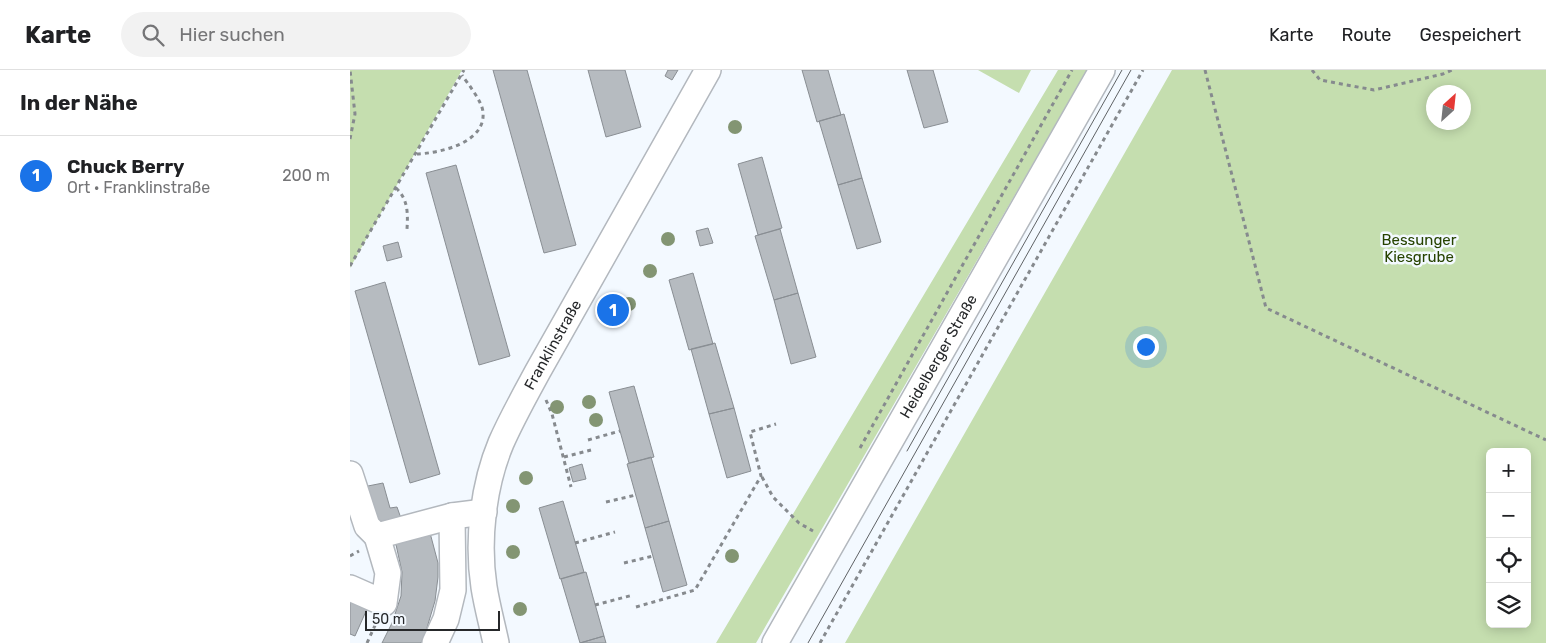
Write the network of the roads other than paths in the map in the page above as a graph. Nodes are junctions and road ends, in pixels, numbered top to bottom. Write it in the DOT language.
graph roads {
  1 [pos="708,70"];
  2 [pos="1102,70"];
  3 [pos="350,474"];
  4 [pos="484,512"];
  5 [pos="452,516"];
  6 [pos="377,536"];
  7 [pos="350,588"];
  8 [pos="435,643"];
  9 [pos="496,643"];
  10 [pos="775,643"];
  1 -- 4 [label="street, Franklinstraße"];
  2 -- 10 [label="street, Heidelberger Straße"];
  3 -- 6 [label="street"];
  4 -- 5 [label="street"];
  4 -- 9 [label="street, Franklinstraße"];
  5 -- 6 [label="street"];
  5 -- 8 [label="street"];
  6 -- 7 [label="street"];
}
